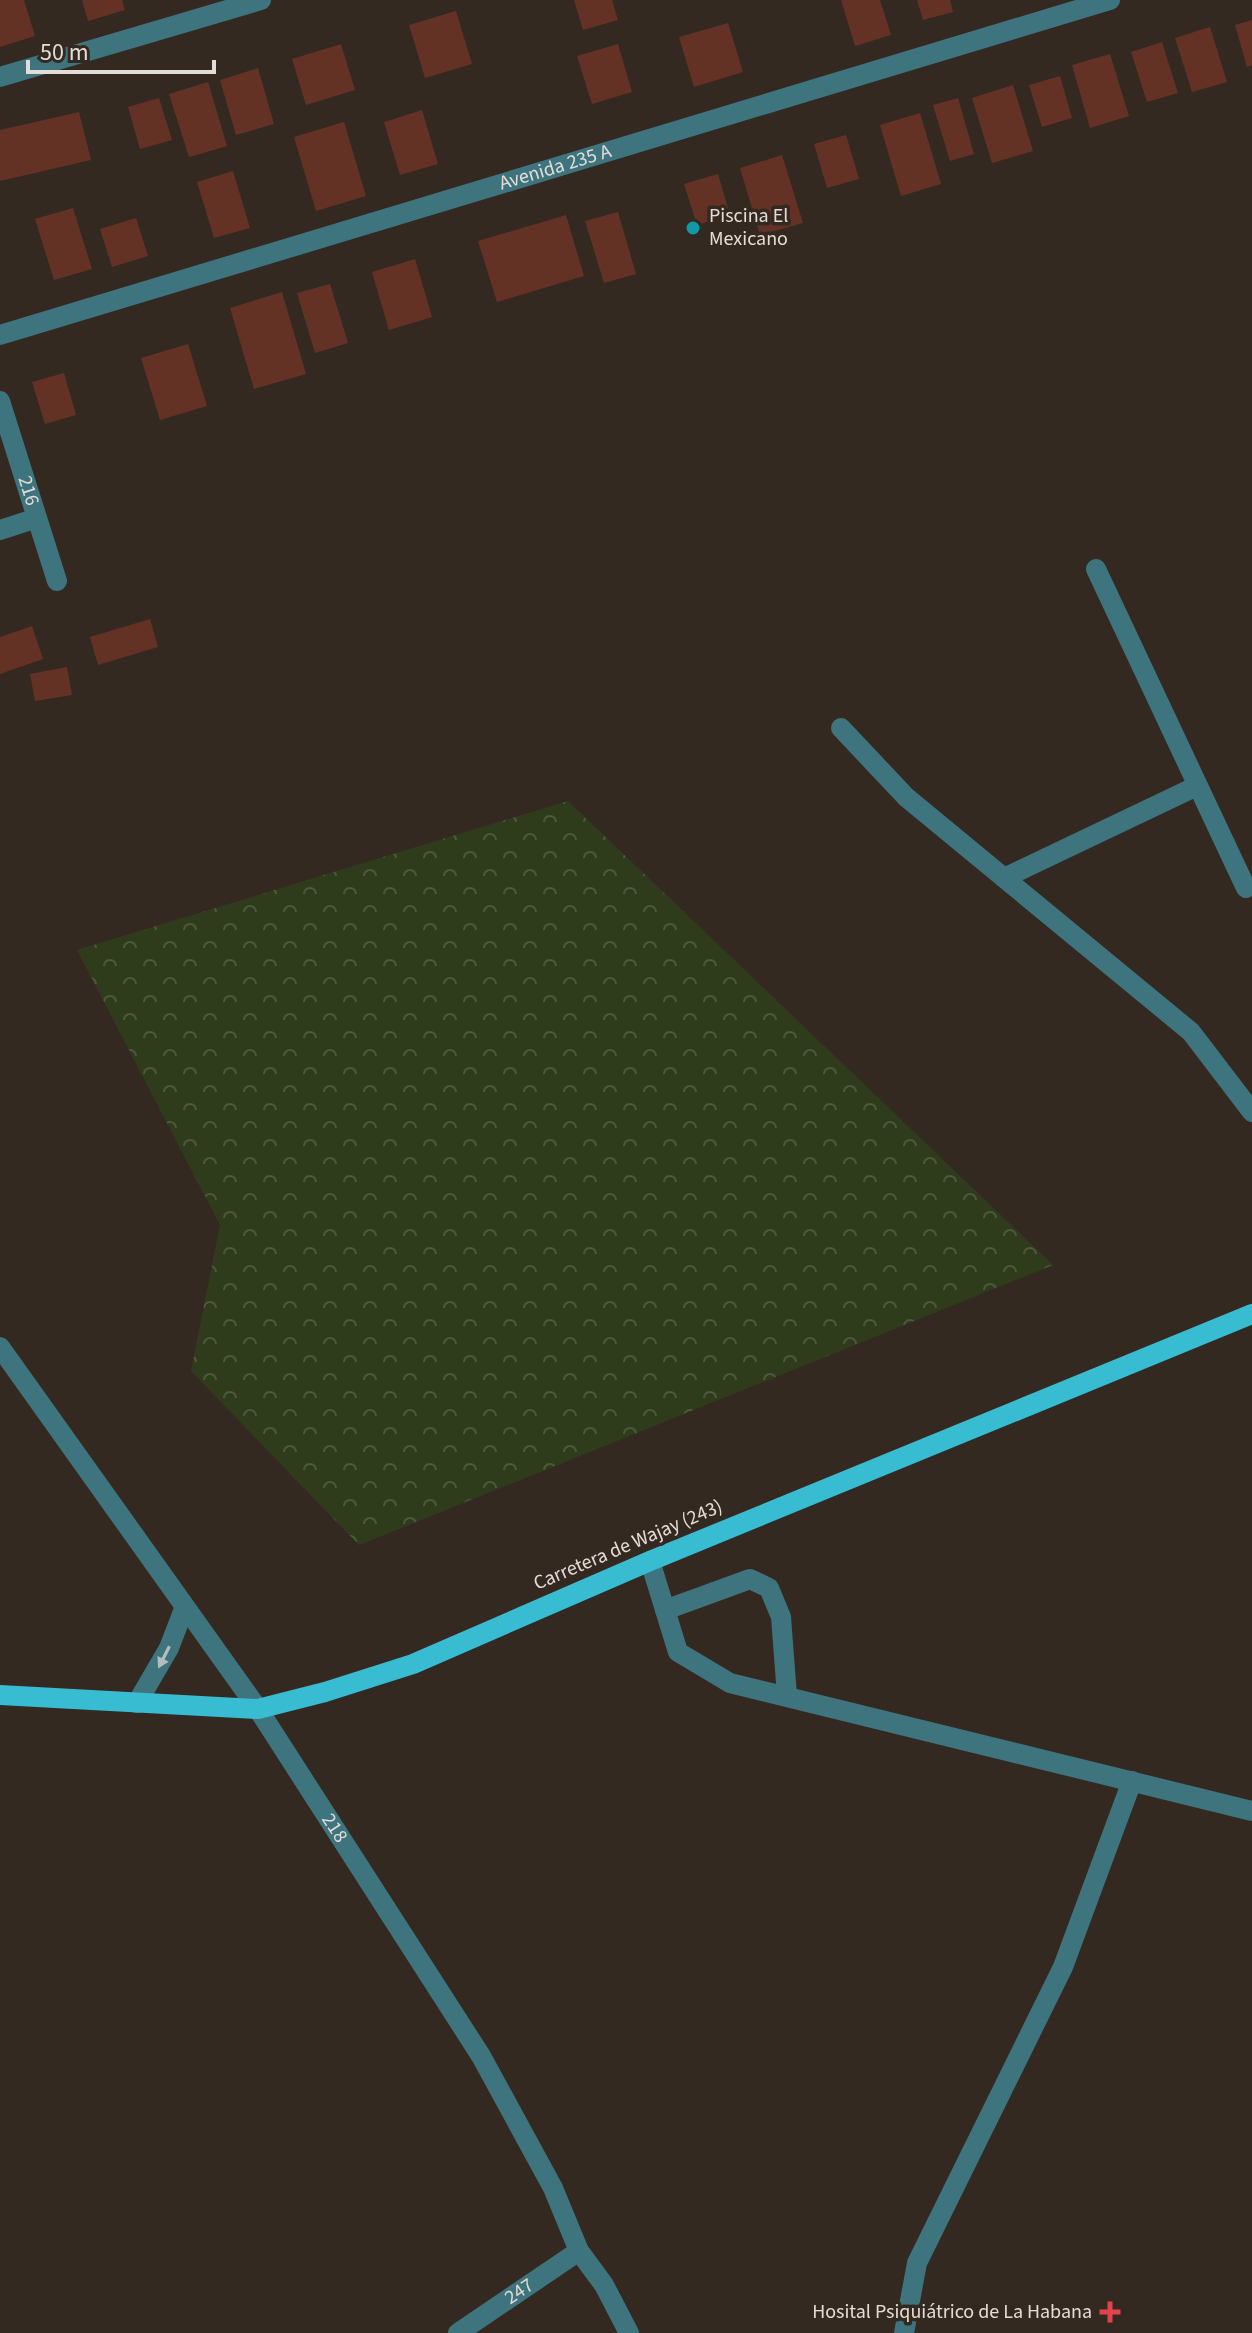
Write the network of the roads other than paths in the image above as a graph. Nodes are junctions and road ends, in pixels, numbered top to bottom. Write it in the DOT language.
graph roads {
  1 [pos="261,0"];
  2 [pos="1110,0"];
  3 [pos="0,77"];
  4 [pos="0,335"];
  5 [pos="0,401"];
  6 [pos="37,518"];
  7 [pos="0,530"];
  8 [pos="1096,569"];
  9 [pos="57,581"];
  10 [pos="841,728"];
  11 [pos="1197,786"];
  12 [pos="1004,878"];
  13 [pos="1246,888"];
  14 [pos="1252,1112"];
  15 [pos="1252,1314"];
  16 [pos="0,1347"];
  17 [pos="650,1561"];
  18 [pos="184,1609"];
  19 [pos="665,1610"];
  20 [pos="0,1695"];
  21 [pos="787,1696"];
  22 [pos="137,1703"];
  23 [pos="258,1709"];
  24 [pos="1132,1781"];
  25 [pos="1252,1811"];
  26 [pos="579,2251"];
  27 [pos="458,2333"];
  28 [pos="629,2333"];
  29 [pos="904,2333"];
  1 -- 3 [label="street"];
  2 -- 4 [label="street, Avenida 235 A"];
  5 -- 6 [label="street, 216"];
  6 -- 7 [label="street"];
  6 -- 9 [label="street, 216"];
  8 -- 11 [label="street"];
  10 -- 12 [label="street"];
  11 -- 12 [label="street"];
  11 -- 13 [label="street"];
  12 -- 14 [label="street"];
  15 -- 17 [label="main road, Carretera de Wajay (243)"];
  16 -- 18 [label="street, 218"];
  17 -- 19 [label="street"];
  17 -- 23 [label="main road, Carretera de Wajay (243)"];
  18 -- 22 [label="street, one-way"];
  18 -- 23 [label="street, 218"];
  19 -- 21 [label="street"];
  19 -- 21 [label="street"];
  20 -- 22 [label="main road, Carretera de Wajay (243)"];
  21 -- 24 [label="street"];
  22 -- 23 [label="main road, Carretera de Wajay (243)"];
  23 -- 26 [label="street, 218"];
  24 -- 25 [label="street"];
  24 -- 29 [label="street"];
  26 -- 27 [label="street, 247"];
  26 -- 28 [label="street, 218"];
}
